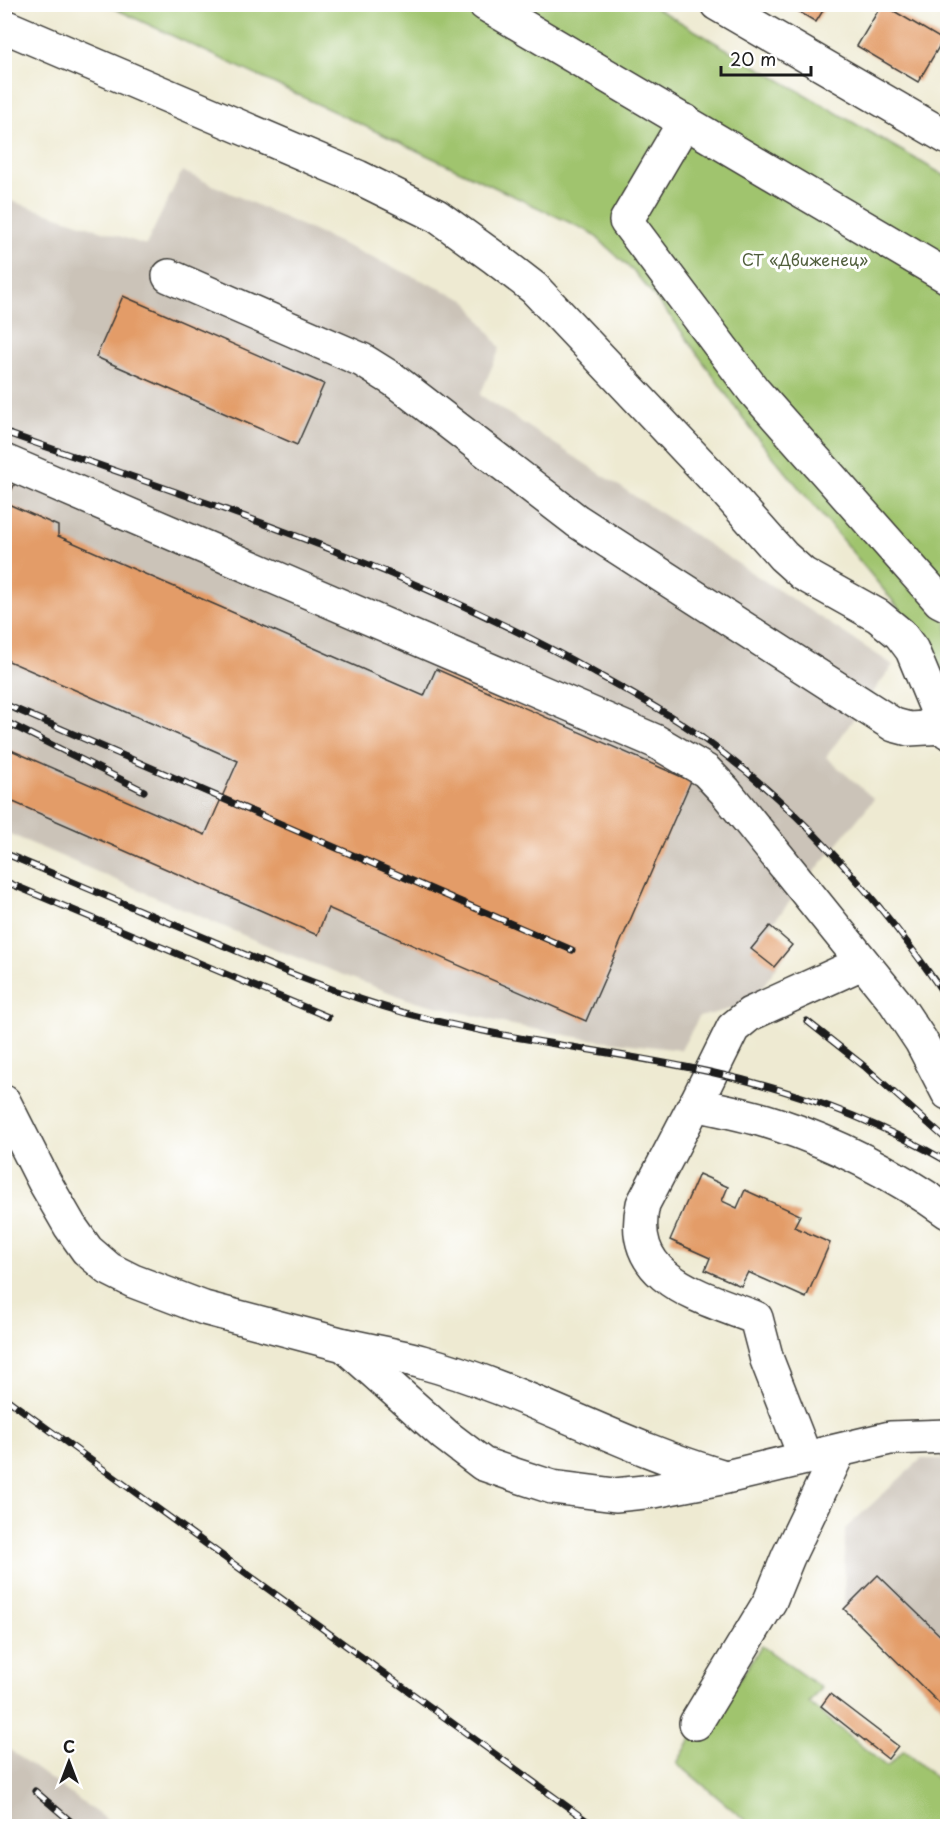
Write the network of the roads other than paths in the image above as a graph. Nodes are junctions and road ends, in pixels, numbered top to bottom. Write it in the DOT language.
graph roads {
  1 [pos="485,4"];
  2 [pos="728,7"];
  3 [pos="4,26"];
  4 [pos="686,121"];
  5 [pos="948,138"];
  6 [pos="169,276"];
  7 [pos="948,277"];
  8 [pos="4,461"];
  9 [pos="948,605"];
  10 [pos="946,729"];
  11 [pos="862,963"];
  12 [pos="948,1093"];
  13 [pos="4,1102"];
  14 [pos="695,1105"];
  15 [pos="948,1212"];
  16 [pos="344,1344"];
  17 [pos="948,1436"];
  18 [pos="839,1451"];
  19 [pos="805,1457"];
  20 [pos="726,1477"];
  21 [pos="696,1723"];
  1 -- 4 [label="street"];
  2 -- 5 [label="street"];
  3 -- 10 [label="street"];
  4 -- 7 [label="street"];
  4 -- 9 [label="street"];
  6 -- 10 [label="street"];
  8 -- 11 [label="street"];
  11 -- 12 [label="street"];
  11 -- 14 [label="street"];
  13 -- 16 [label="street"];
  14 -- 15 [label="street"];
  14 -- 19 [label="street"];
  16 -- 20 [label="street"];
  16 -- 20 [label="street"];
  17 -- 18 [label="street"];
  18 -- 19 [label="street"];
  18 -- 21 [label="street"];
  19 -- 20 [label="street"];
}
